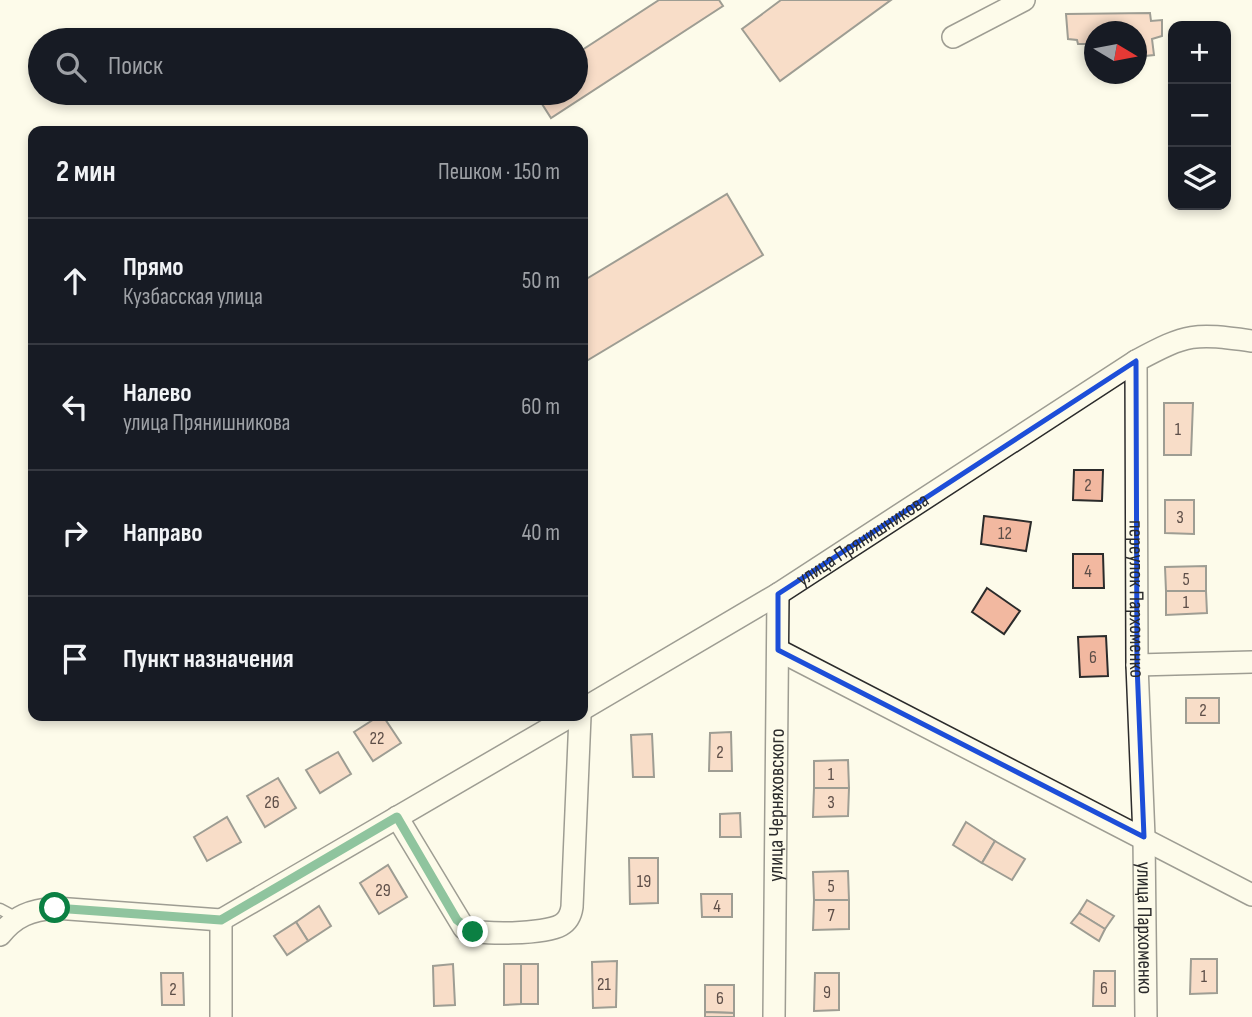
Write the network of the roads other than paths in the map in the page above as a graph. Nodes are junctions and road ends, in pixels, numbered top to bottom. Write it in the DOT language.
graph roads {
  1 [pos="1024,0"];
  2 [pos="953,37"];
  3 [pos="1252,341"];
  4 [pos="1136,361"];
  5 [pos="778,594"];
  6 [pos="778,649"];
  7 [pos="1252,662"];
  8 [pos="1137,665"];
  9 [pos="588,706"];
  10 [pos="562,721"];
  11 [pos="580,721"];
  12 [pos="397,817"];
  13 [pos="1144,837"];
  14 [pos="1252,895"];
  15 [pos="9,913"];
  16 [pos="221,920"];
  17 [pos="0,935"];
  18 [pos="221,1017"];
  19 [pos="774,1017"];
  20 [pos="1146,1017"];
  1 -- 2 [label="street"];
  3 -- 4 [label="street, улица Прянишникова"];
  4 -- 5 [label="street, улица Прянишникова"];
  4 -- 8 [label="street, переулок Пархоменко"];
  5 -- 6 [label="street, улица Черняховского"];
  5 -- 9 [label="street, улица Прянишникова"];
  6 -- 13 [label="street"];
  6 -- 19 [label="street, улица Черняховского"];
  7 -- 8 [label="street"];
  8 -- 13 [label="street, переулок Пархоменко"];
  10 -- 12 [label="street"];
  11 -- 12 [label="street"];
  12 -- 16 [label="street"];
  13 -- 14 [label="street"];
  13 -- 20 [label="street, улица Пархоменко"];
  15 -- 16 [label="street"];
  15 -- 17 [label="street"];
  16 -- 18 [label="street"];
}
